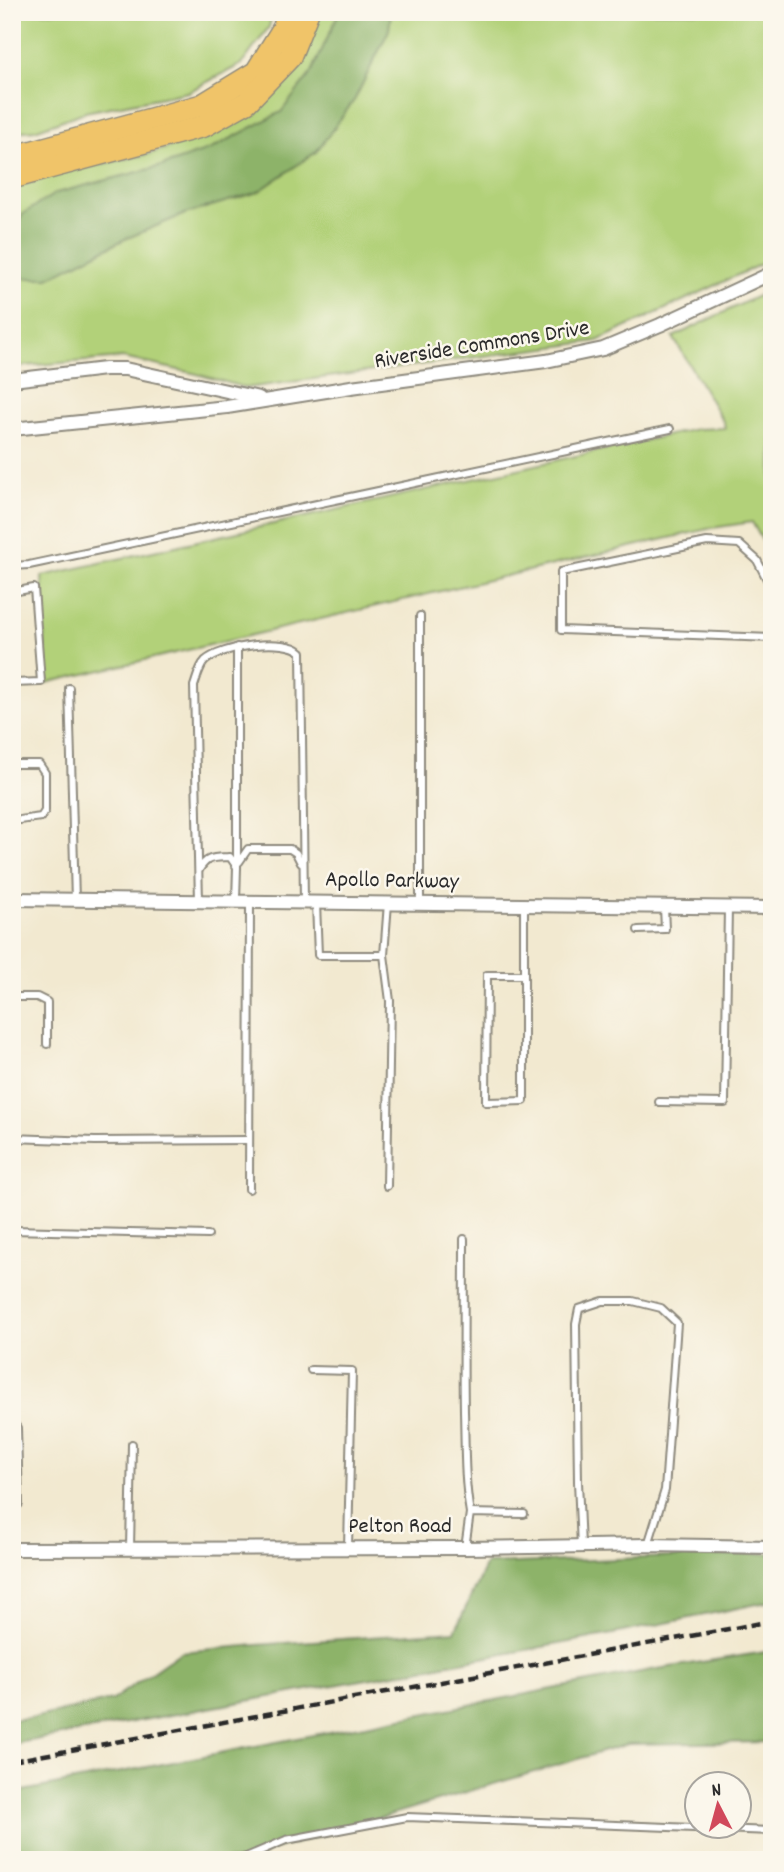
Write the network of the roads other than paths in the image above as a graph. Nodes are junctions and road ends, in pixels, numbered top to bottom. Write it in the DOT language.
graph roads {
  1 [pos="287,12"];
  2 [pos="308,12"];
  3 [pos="12,157"];
  4 [pos="12,178"];
  5 [pos="772,273"];
  6 [pos="12,380"];
  7 [pos="267,399"];
  8 [pos="12,429"];
  9 [pos="670,429"];
  10 [pos="12,566"];
  11 [pos="772,589"];
  12 [pos="12,592"];
  13 [pos="419,616"];
  14 [pos="772,638"];
  15 [pos="237,647"];
  16 [pos="12,683"];
  17 [pos="69,688"];
  18 [pos="12,764"];
  19 [pos="12,821"];
  20 [pos="303,866"];
  21 [pos="237,867"];
  22 [pos="198,872"];
  23 [pos="12,899"];
  24 [pos="75,900"];
  25 [pos="199,901"];
  26 [pos="243,902"];
  27 [pos="310,902"];
  28 [pos="388,903"];
  29 [pos="420,904"];
  30 [pos="524,905"];
  31 [pos="664,906"];
  32 [pos="728,907"];
  33 [pos="772,908"];
  34 [pos="638,930"];
  35 [pos="384,955"];
  36 [pos="524,975"];
  37 [pos="12,997"];
  38 [pos="47,1044"];
  39 [pos="12,1085"];
  40 [pos="659,1102"];
  41 [pos="12,1135"];
  42 [pos="249,1140"];
  43 [pos="387,1186"];
  44 [pos="249,1189"];
  45 [pos="12,1230"];
  46 [pos="208,1235"];
  47 [pos="464,1239"];
  48 [pos="311,1370"];
  49 [pos="12,1421"];
  50 [pos="132,1444"];
  51 [pos="19,1504"];
  52 [pos="470,1513"];
  53 [pos="524,1514"];
  54 [pos="648,1545"];
  55 [pos="582,1546"];
  56 [pos="772,1547"];
  57 [pos="348,1548"];
  58 [pos="465,1548"];
  59 [pos="12,1549"];
  60 [pos="130,1549"];
  61 [pos="772,1831"];
  62 [pos="239,1860"];
  1 -- 3 [label="highway"];
  2 -- 4 [label="highway"];
  5 -- 7 [label="street, Riverside Commons Drive"];
  6 -- 7 [label="street, Riverside Commons Drive"];
  7 -- 8 [label="street, Riverside Commons Drive"];
  9 -- 10 [label="lane"];
  11 -- 14 [label="lane"];
  12 -- 16 [label="lane"];
  13 -- 29 [label="lane"];
  15 -- 20 [label="lane"];
  15 -- 21 [label="lane"];
  15 -- 22 [label="lane"];
  17 -- 24 [label="lane"];
  18 -- 19 [label="lane"];
  20 -- 21 [label="lane"];
  20 -- 27 [label="lane"];
  21 -- 22 [label="lane"];
  21 -- 26 [label="lane"];
  22 -- 25 [label="lane"];
  23 -- 24 [label="street, Apollo Parkway"];
  24 -- 25 [label="street, Apollo Parkway"];
  25 -- 26 [label="street, Apollo Parkway"];
  26 -- 27 [label="street, Apollo Parkway"];
  26 -- 42 [label="lane"];
  27 -- 28 [label="street, Apollo Parkway"];
  27 -- 35 [label="lane"];
  28 -- 29 [label="street, Apollo Parkway"];
  28 -- 35 [label="lane"];
  29 -- 30 [label="street, Apollo Parkway"];
  30 -- 31 [label="street, Apollo Parkway"];
  30 -- 36 [label="lane"];
  31 -- 32 [label="street, Apollo Parkway"];
  31 -- 34 [label="lane"];
  32 -- 33 [label="street, Apollo Parkway"];
  32 -- 40 [label="lane"];
  35 -- 43 [label="lane"];
  36 -- 36 [label="lane"];
  37 -- 38 [label="lane"];
  39 -- 41 [label="lane"];
  41 -- 42 [label="lane"];
  42 -- 44 [label="lane"];
  45 -- 46 [label="lane"];
  47 -- 52 [label="lane"];
  48 -- 57 [label="lane"];
  49 -- 51 [label="lane"];
  50 -- 60 [label="lane"];
  52 -- 53 [label="lane"];
  52 -- 58 [label="lane"];
  54 -- 55 [label="street, Pelton Road"];
  54 -- 55 [label="lane"];
  54 -- 56 [label="street, Pelton Road"];
  55 -- 58 [label="street, Pelton Road"];
  57 -- 58 [label="street, Pelton Road"];
  57 -- 60 [label="street, Pelton Road"];
  59 -- 60 [label="street, Pelton Road"];
  61 -- 62 [label="lane"];
}
